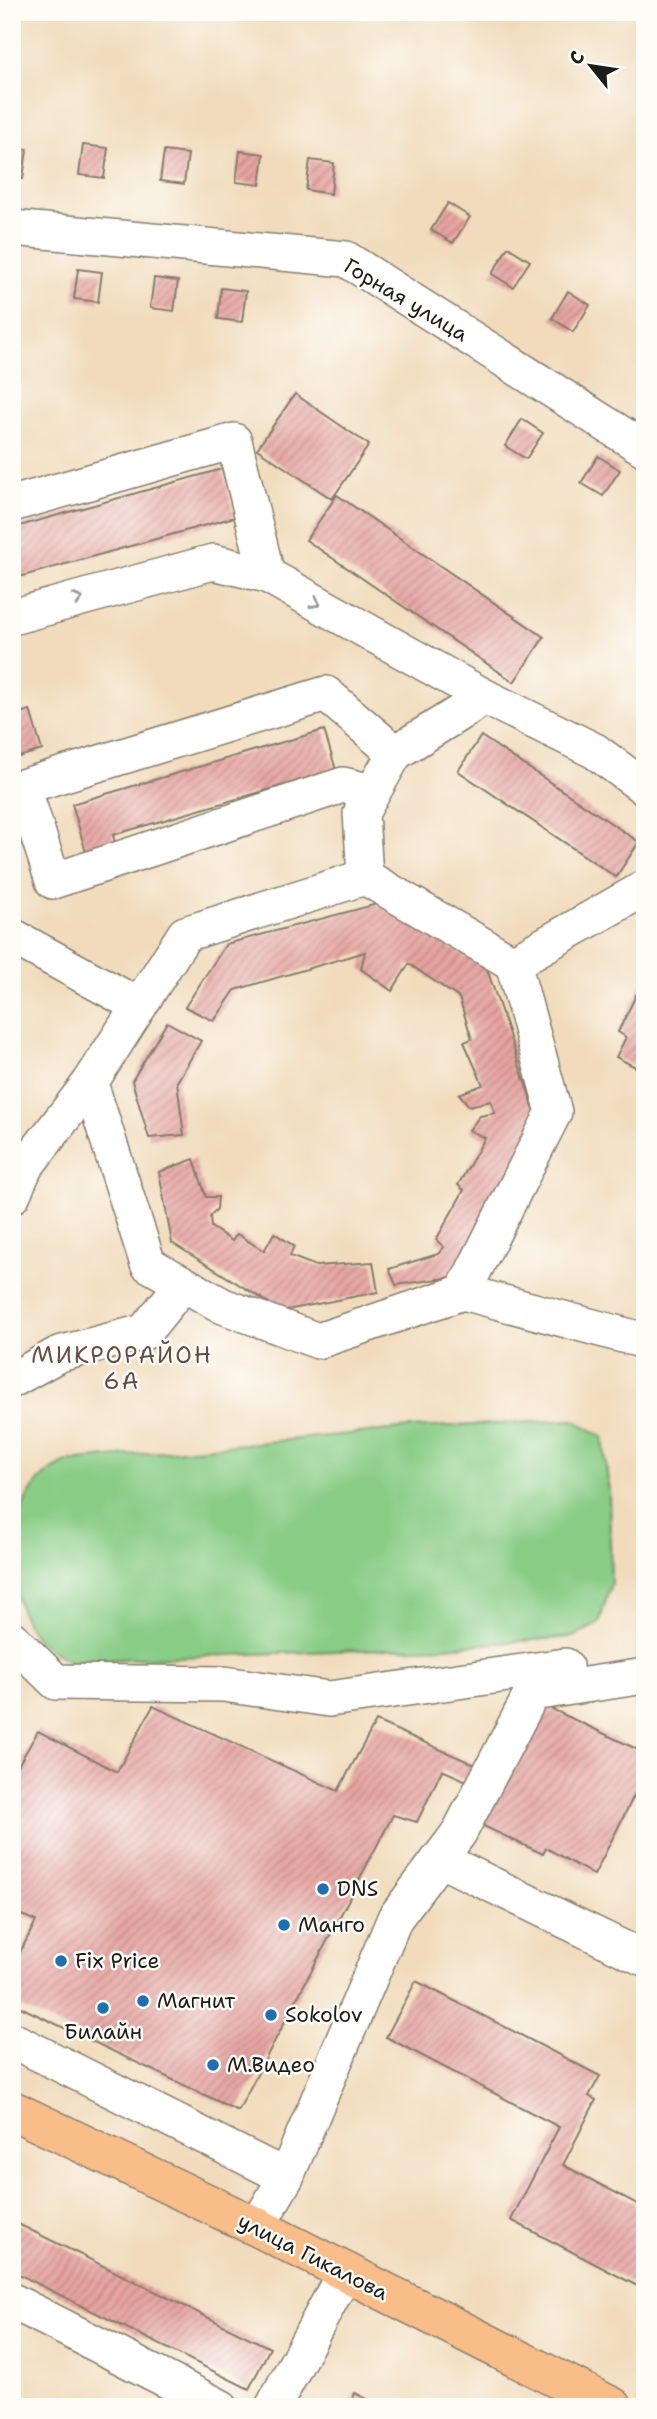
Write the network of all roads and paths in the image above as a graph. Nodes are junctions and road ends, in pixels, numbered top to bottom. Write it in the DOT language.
graph roads {
  1 [pos="12,228"];
  2 [pos="645,449"];
  3 [pos="12,504"];
  4 [pos="267,575"];
  5 [pos="12,617"];
  6 [pos="485,697"];
  7 [pos="395,753"];
  8 [pos="18,788"];
  9 [pos="645,788"];
  10 [pos="372,793"];
  11 [pos="365,877"];
  12 [pos="645,888"];
  13 [pos="12,936"];
  14 [pos="513,963"];
  15 [pos="139,1006"];
  16 [pos="90,1083"];
  17 [pos="12,1196"];
  18 [pos="183,1284"];
  19 [pos="463,1292"];
  20 [pos="645,1341"];
  21 [pos="12,1380"];
  22 [pos="12,1639"];
  23 [pos="645,1656"];
  24 [pos="645,1676"];
  25 [pos="439,1859"];
  26 [pos="641,1957"];
  27 [pos="12,2040"];
  28 [pos="12,2110"];
  29 [pos="286,2177"];
  30 [pos="257,2227"];
  31 [pos="344,2274"];
  32 [pos="12,2301"];
  33 [pos="220,2407"];
  34 [pos="273,2407"];
  35 [pos="613,2407"];
  1 -- 2 [label="street, Горная улица"];
  3 -- 4 [label="street"];
  5 -- 4 [label="street, one-way"];
  4 -- 6 [label="street, one-way"];
  6 -- 7 [label="street"];
  6 -- 9 [label="street"];
  7 -- 8 [label="street"];
  7 -- 10 [label="street"];
  8 -- 10 [label="street"];
  10 -- 11 [label="street"];
  11 -- 14 [label="street"];
  11 -- 15 [label="street"];
  12 -- 14 [label="street"];
  13 -- 15 [label="street"];
  14 -- 19 [label="street"];
  15 -- 16 [label="street"];
  16 -- 17 [label="street"];
  16 -- 18 [label="street"];
  18 -- 19 [label="street"];
  18 -- 21 [label="street"];
  19 -- 20 [label="street"];
  22 -- 23 [label="street"];
  24 -- 25 [label="street"];
  25 -- 26 [label="street"];
  25 -- 29 [label="street"];
  27 -- 29 [label="street"];
  28 -- 30 [label="main road, улица Гикалова"];
  29 -- 30 [label="street"];
  30 -- 31 [label="main road, улица Гикалова"];
  31 -- 34 [label="street"];
  31 -- 35 [label="main road, улица Гикалова"];
  32 -- 33 [label="street"];
}
